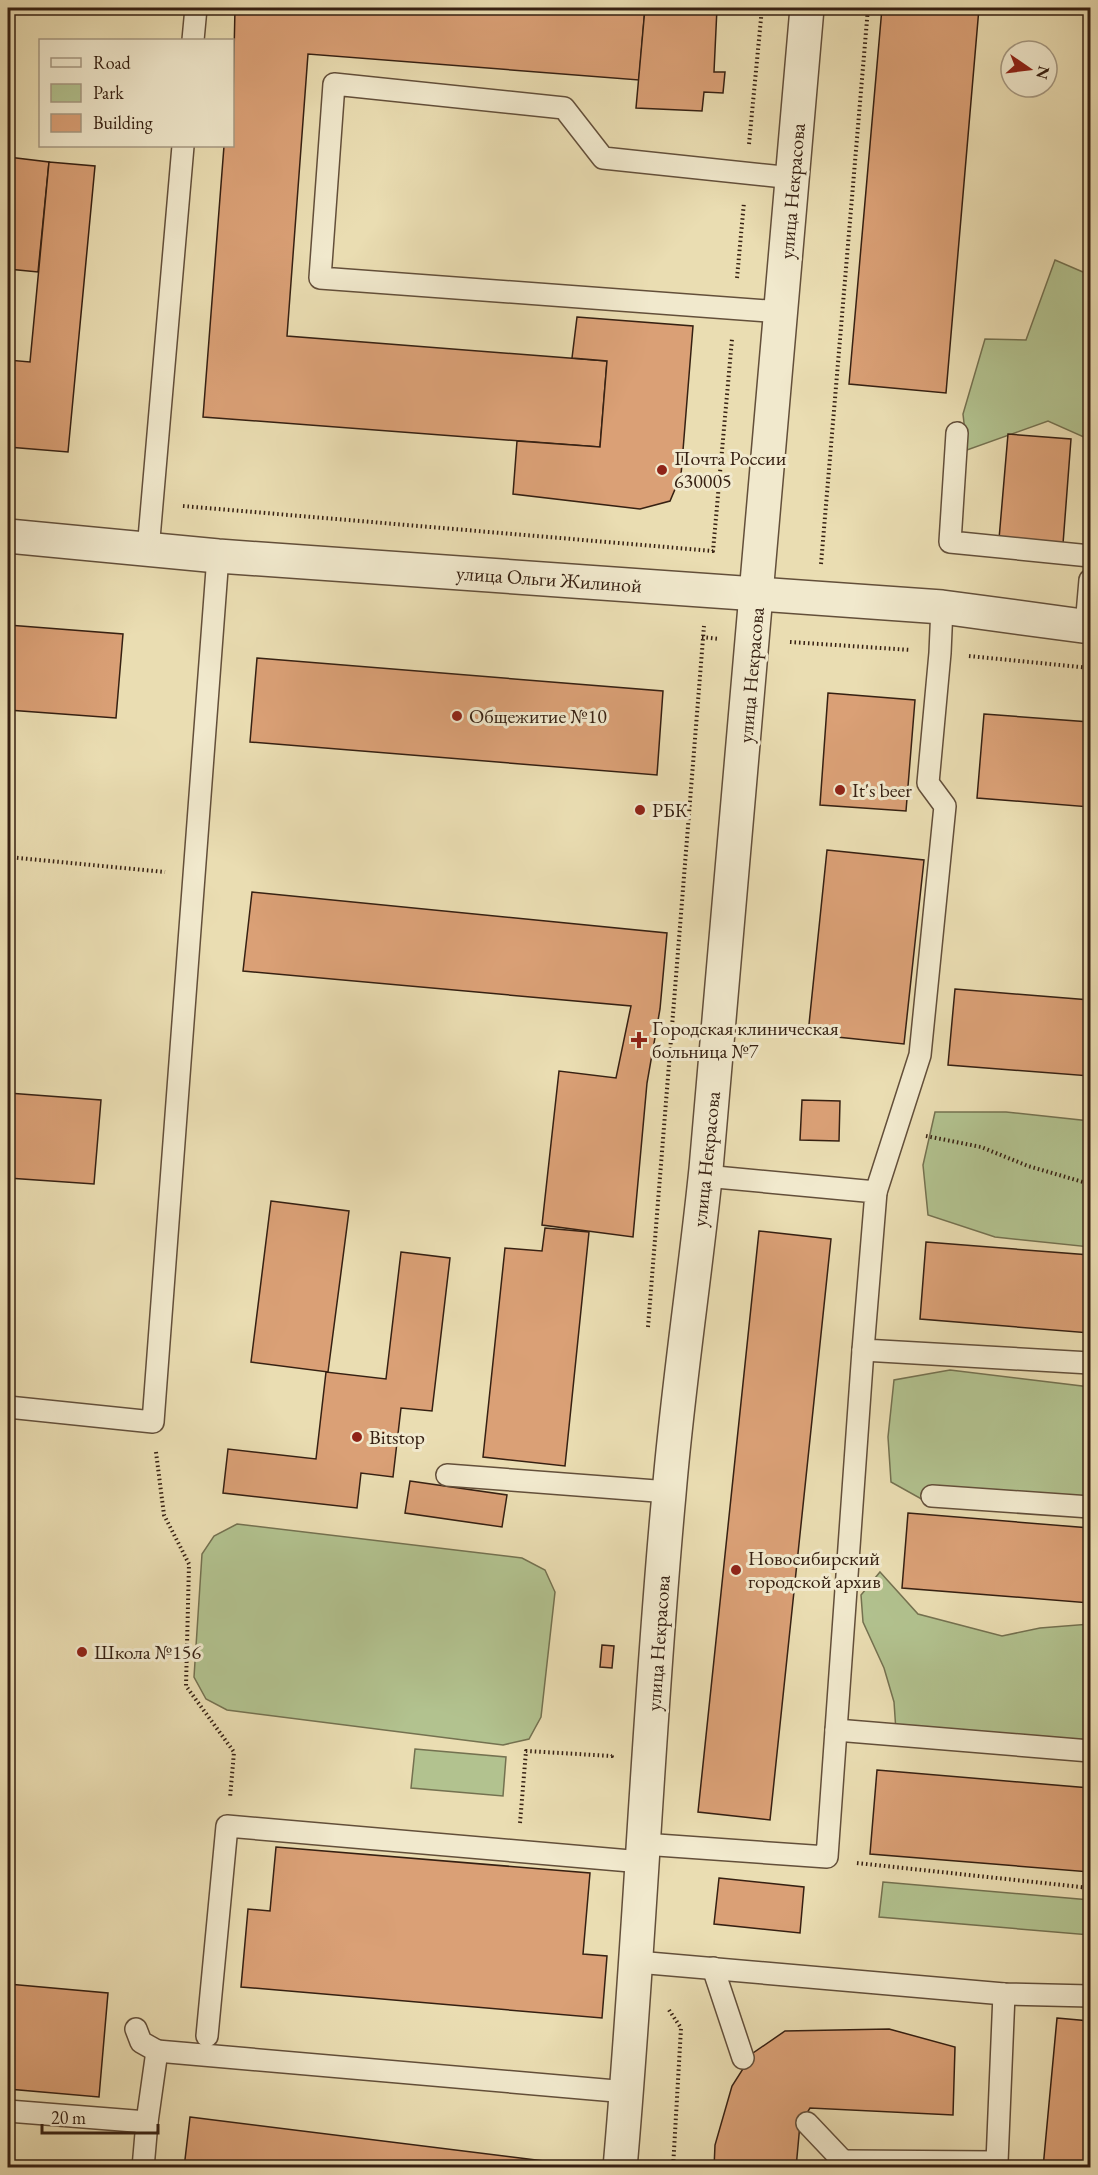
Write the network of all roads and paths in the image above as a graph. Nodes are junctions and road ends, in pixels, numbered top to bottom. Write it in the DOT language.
graph roads {
  1 [pos="196,8"];
  2 [pos="807,8"];
  3 [pos="868,8"];
  4 [pos="193,39"];
  5 [pos="183,147"];
  6 [pos="793,178"];
  7 [pos="735,309"];
  8 [pos="782,312"];
  9 [pos="957,432"];
  10 [pos="152,503"];
  11 [pos="8,536"];
  12 [pos="148,550"];
  13 [pos="218,556"];
  14 [pos="1090,556"];
  15 [pos="1090,580"];
  16 [pos="759,594"];
  17 [pos="818,597"];
  18 [pos="942,607"];
  19 [pos="1088,627"];
  20 [pos="8,857"];
  21 [pos="194,875"];
  22 [pos="896,1130"];
  23 [pos="705,1176"];
  24 [pos="1090,1184"];
  25 [pos="876,1192"];
  26 [pos="863,1350"];
  27 [pos="1090,1363"];
  28 [pos="8,1407"];
  29 [pos="153,1422"];
  30 [pos="447,1475"];
  31 [pos="669,1492"];
  32 [pos="932,1496"];
  33 [pos="1090,1507"];
  34 [pos="836,1730"];
  35 [pos="1090,1750"];
  36 [pos="227,1826"];
  37 [pos="642,1853"];
  38 [pos="826,1857"];
  39 [pos="1090,1888"];
  40 [pos="637,1962"];
  41 [pos="712,1968"];
  42 [pos="1004,1994"];
  43 [pos="1090,1996"];
  44 [pos="669,2009"];
  45 [pos="136,2030"];
  46 [pos="207,2036"];
  47 [pos="157,2051"];
  48 [pos="743,2058"];
  49 [pos="627,2092"];
  50 [pos="8,2111"];
  51 [pos="147,2122"];
  52 [pos="807,2123"];
  53 [pos="843,2164"];
  54 [pos="997,2165"];
  55 [pos="143,2168"];
  56 [pos="620,2168"];
  57 [pos="673,2168"];
  1 -- 4 [label="lane"];
  2 -- 6 [label="street, улица Некрасова"];
  3 -- 17 [label="path"];
  5 -- 10 [label="lane"];
  6 -- 7 [label="lane"];
  6 -- 8 [label="street, улица Некрасова"];
  7 -- 8 [label="lane"];
  7 -- 10 [label="path"];
  8 -- 16 [label="street, улица Некрасова"];
  9 -- 14 [label="lane"];
  10 -- 12 [label="lane"];
  11 -- 12 [label="street, улица Ольги Жилиной"];
  12 -- 13 [label="street, улица Ольги Жилиной"];
  13 -- 16 [label="street, улица Ольги Жилиной"];
  13 -- 21 [label="lane"];
  15 -- 19 [label="lane"];
  16 -- 17 [label="street, улица Ольги Жилиной"];
  16 -- 23 [label="street, улица Некрасова"];
  17 -- 18 [label="street, улица Ольги Жилиной"];
  18 -- 19 [label="street, улица Ольги Жилиной"];
  18 -- 22 [label="lane"];
  20 -- 21 [label="path"];
  21 -- 29 [label="lane"];
  22 -- 24 [label="path"];
  22 -- 25 [label="lane"];
  23 -- 25 [label="lane"];
  23 -- 31 [label="street, улица Некрасова"];
  25 -- 26 [label="lane"];
  26 -- 27 [label="lane"];
  26 -- 34 [label="lane"];
  28 -- 29 [label="lane"];
  29 -- 36 [label="path"];
  30 -- 31 [label="lane"];
  31 -- 37 [label="street, улица Некрасова"];
  32 -- 33 [label="lane"];
  34 -- 35 [label="lane"];
  34 -- 38 [label="lane"];
  36 -- 37 [label="lane"];
  36 -- 46 [label="lane"];
  37 -- 38 [label="lane"];
  37 -- 40 [label="street, улица Некрасова"];
  38 -- 39 [label="path"];
  40 -- 41 [label="lane"];
  40 -- 49 [label="street, улица Некрасова"];
  41 -- 42 [label="lane"];
  41 -- 48 [label="lane"];
  42 -- 43 [label="lane"];
  42 -- 54 [label="lane"];
  44 -- 57 [label="path"];
  45 -- 47 [label="lane"];
  47 -- 49 [label="lane"];
  47 -- 51 [label="lane"];
  49 -- 56 [label="street, улица Некрасова"];
  50 -- 51 [label="lane"];
  51 -- 55 [label="lane"];
  52 -- 53 [label="lane"];
  53 -- 54 [label="lane"];
}
